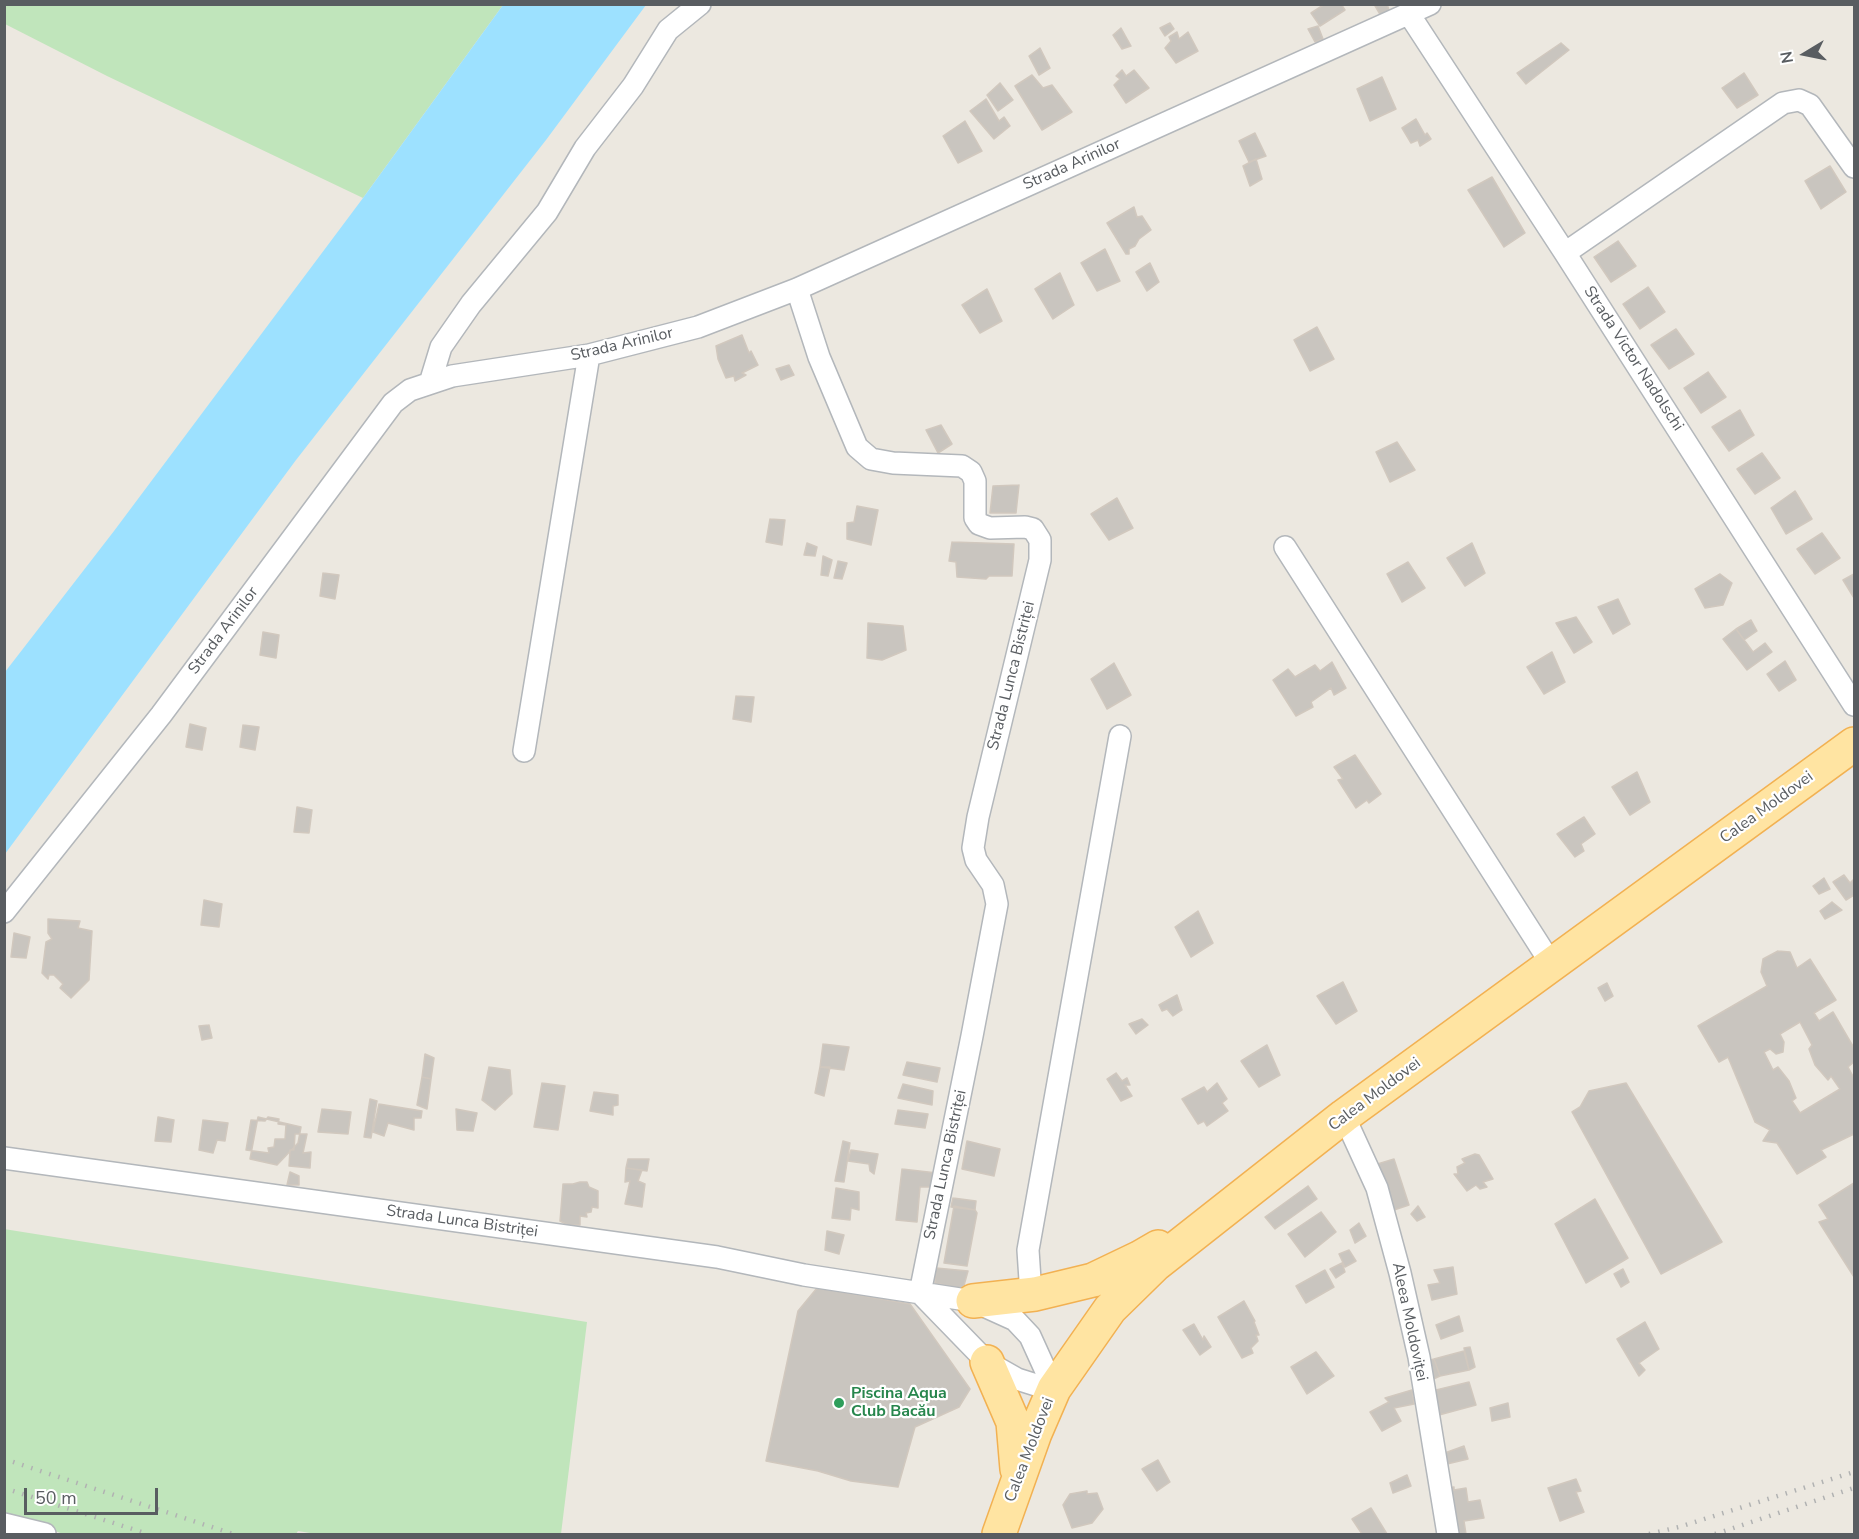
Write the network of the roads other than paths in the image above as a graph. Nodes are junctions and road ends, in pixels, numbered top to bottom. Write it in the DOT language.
graph roads {
  1 [pos="700,4"];
  2 [pos="1430,4"];
  3 [pos="1409,14"];
  4 [pos="1854,167"];
  5 [pos="1565,253"];
  6 [pos="796,289"];
  7 [pos="589,355"];
  8 [pos="430,383"];
  9 [pos="1285,546"];
  10 [pos="1854,705"];
  11 [pos="1120,736"];
  12 [pos="1854,744"];
  13 [pos="524,751"];
  14 [pos="4,912"];
  15 [pos="1552,965"];
  16 [pos="1344,1116"];
  17 [pos="4,1158"];
  18 [pos="1261,1183"];
  19 [pos="920,1293"];
  20 [pos="1035,1294"];
  21 [pos="973,1301"];
  22 [pos="987,1362"];
  23 [pos="1054,1389"];
  24 [pos="1017,1480"];
  25 [pos="4,1524"];
  26 [pos="45,1534"];
  27 [pos="999,1534"];
  28 [pos="1448,1534"];
  1 -- 8 [label="street"];
  2 -- 3 [label="street, Strada Arinilor"];
  3 -- 5 [label="street, Strada Victor Nadolschi"];
  3 -- 6 [label="street, Strada Arinilor"];
  4 -- 5 [label="street"];
  5 -- 10 [label="street, Strada Victor Nadolschi"];
  6 -- 7 [label="street, Strada Arinilor"];
  6 -- 19 [label="street, Strada Lunca Bistriței"];
  7 -- 8 [label="street, Strada Arinilor"];
  7 -- 13 [label="street"];
  8 -- 14 [label="street, Strada Arinilor"];
  9 -- 15 [label="street"];
  11 -- 20 [label="street"];
  12 -- 15 [label="main road, Calea Moldovei"];
  15 -- 16 [label="main road, Calea Moldovei"];
  16 -- 18 [label="main road, Calea Moldovei"];
  16 -- 28 [label="street, Aleea Moldoviței"];
  17 -- 19 [label="street, Strada Lunca Bistriței"];
  18 -- 20 [label="main road"];
  18 -- 23 [label="main road, Calea Moldovei"];
  19 -- 21 [label="street"];
  19 -- 22 [label="street"];
  20 -- 21 [label="main road"];
  21 -- 23 [label="street"];
  22 -- 23 [label="street"];
  22 -- 24 [label="main road"];
  23 -- 24 [label="main road, Calea Moldovei"];
  24 -- 27 [label="main road, Calea Moldovei"];
  25 -- 26 [label="street"];
}
